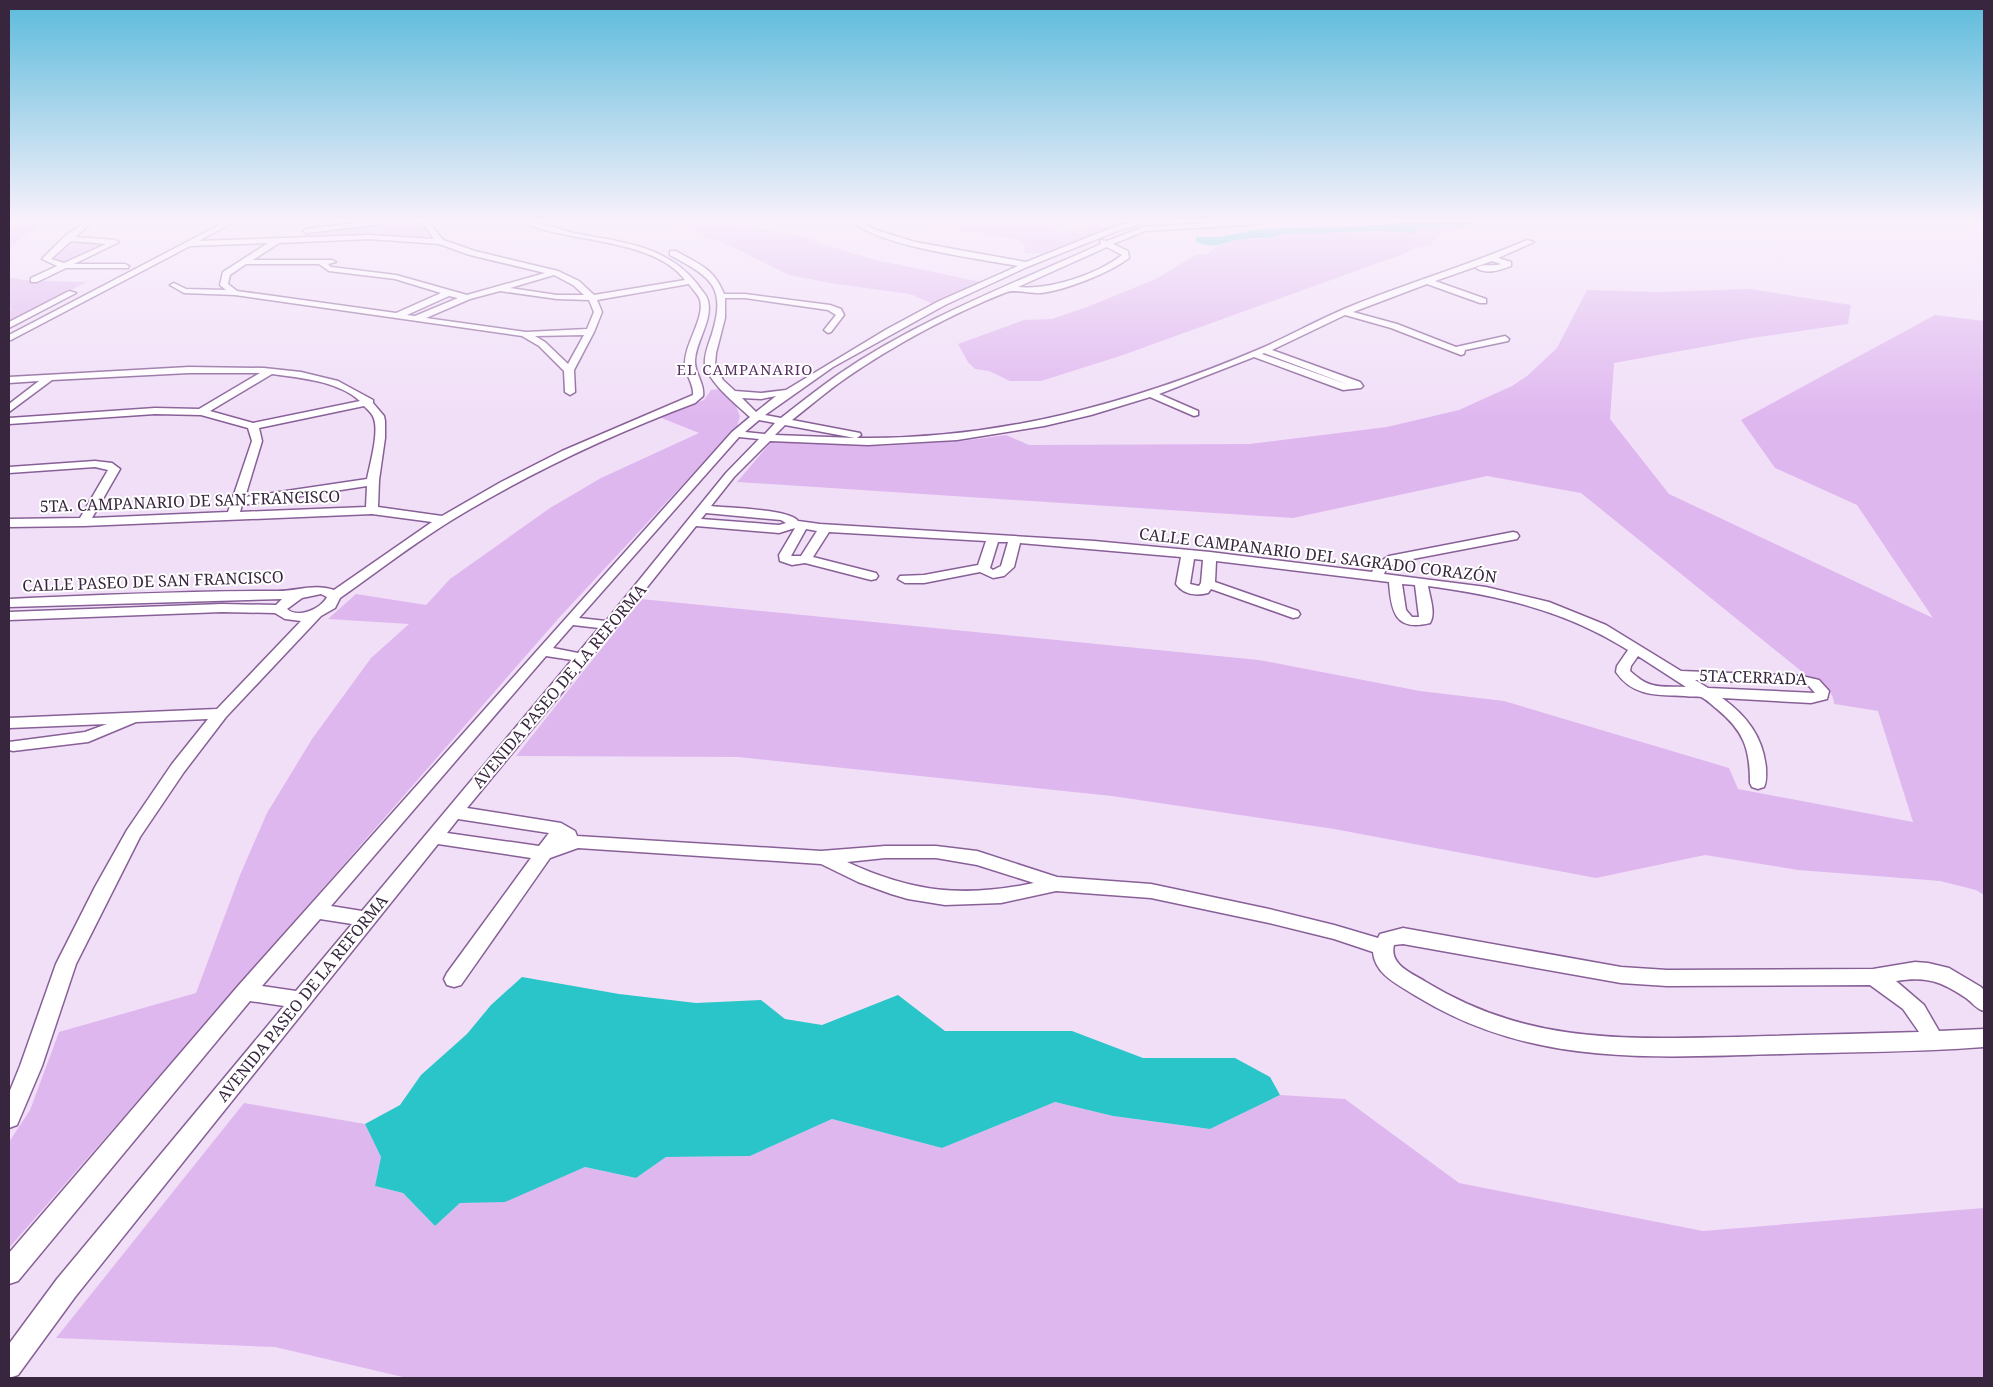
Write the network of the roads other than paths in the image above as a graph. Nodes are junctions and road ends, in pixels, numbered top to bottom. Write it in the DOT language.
graph roads {
  1 [pos="106,287"];
  2 [pos="178,287"];
  3 [pos="226,287"];
  4 [pos="428,287"];
  5 [pos="508,287"];
  6 [pos="580,287"];
  7 [pos="677,287"];
  8 [pos="696,287"];
  9 [pos="717,287"];
  10 [pos="980,287"];
  11 [pos="997,287"];
  12 [pos="1011,287"];
  13 [pos="1055,287"];
  14 [pos="1414,287"];
  15 [pos="1442,287"];
  16 [pos="500,289"];
  17 [pos="1007,289"];
  18 [pos="79,290"];
  19 [pos="235,293"];
  20 [pos="448,293"];
  21 [pos="721,296"];
  22 [pos="467,297"];
  23 [pos="593,300"];
  24 [pos="1483,301"];
  25 [pos="65,308"];
  26 [pos="41,309"];
  27 [pos="1344,312"];
  28 [pos="396,317"];
  29 [pos="417,319"];
  30 [pos="9,325"];
  31 [pos="828,330"];
  32 [pos="590,332"];
  33 [pos="524,334"];
  34 [pos="9,338"];
  35 [pos="1505,339"];
  36 [pos="1264,350"];
  37 [pos="1254,354"];
  38 [pos="569,370"];
  39 [pos="271,371"];
  40 [pos="50,377"];
  41 [pos="9,380"];
  42 [pos="790,390"];
  43 [pos="570,392"];
  44 [pos="732,394"];
  45 [pos="1148,394"];
  46 [pos="25,395"];
  47 [pos="9,396"];
  48 [pos="369,402"];
  49 [pos="9,409"];
  50 [pos="201,412"];
  51 [pos="1194,413"];
  52 [pos="755,416"];
  53 [pos="9,420"];
  54 [pos="782,422"];
  55 [pos="253,426"];
  56 [pos="736,434"];
  57 [pos="766,437"];
  58 [pos="892,440"];
  59 [pos="9,470"];
  60 [pos="373,482"];
  61 [pos="238,502"];
  62 [pos="372,510"];
  63 [pos="698,515"];
  64 [pos="233,516"];
  65 [pos="444,520"];
  66 [pos="84,522"];
  67 [pos="9,523"];
  68 [pos="798,525"];
  69 [pos="825,528"];
  70 [pos="1513,536"];
  71 [pos="993,538"];
  72 [pos="1015,539"];
  73 [pos="1188,554"];
  74 [pos="1210,556"];
  75 [pos="805,559"];
  76 [pos="983,568"];
  77 [pos="871,576"];
  78 [pos="1376,577"];
  79 [pos="905,579"];
  80 [pos="1395,580"];
  81 [pos="1421,583"];
  82 [pos="1208,584"];
  83 [pos="298,594"];
  84 [pos="334,596"];
  85 [pos="44,602"];
  86 [pos="9,603"];
  87 [pos="280,609"];
  88 [pos="316,613"];
  89 [pos="1293,614"];
  90 [pos="29,615"];
  91 [pos="9,616"];
  92 [pos="569,621"];
  93 [pos="609,625"];
  94 [pos="1636,648"];
  95 [pos="543,651"];
  96 [pos="583,658"];
  97 [pos="1678,675"];
  98 [pos="1704,693"];
  99 [pos="221,714"];
  100 [pos="136,718"];
  101 [pos="32,722"];
  102 [pos="9,723"];
  103 [pos="11,748"];
  104 [pos="1758,783"];
  105 [pos="454,812"];
  106 [pos="561,829"];
  107 [pos="434,837"];
  108 [pos="578,842"];
  109 [pos="544,853"];
  110 [pos="821,858"];
  111 [pos="1056,884"];
  112 [pos="316,911"];
  113 [pos="367,919"];
  114 [pos="1382,947"];
  115 [pos="1873,977"];
  116 [pos="454,980"];
  117 [pos="245,992"];
  118 [pos="300,1000"];
  119 [pos="1984,1003"];
  120 [pos="1984,1038"];
  121 [pos="1932,1041"];
  122 [pos="9,1118"];
  123 [pos="9,1272"];
  124 [pos="9,1366"];
  1 -- 25 [label="street"];
  2 -- 19 [label="street"];
  3 -- 19 [label="street"];
  4 -- 20 [label="street"];
  5 -- 16 [label="street"];
  6 -- 23 [label="street"];
  7 -- 23 [label="street"];
  8 -- 65 [label="street"];
  9 -- 21 [label="street"];
  10 -- 42 [label="street, AVENIDA PASEO DE LA REFORMA"];
  11 -- 17 [label="street"];
  12 -- 17 [label="street, AVENIDA PASEO DE LA REFORMA"];
  13 -- 17 [label="street"];
  14 -- 27 [label="street"];
  15 -- 24 [label="street"];
  16 -- 22 [label="street"];
  16 -- 23 [label="street"];
  17 -- 54 [label="street, AVENIDA PASEO DE LA REFORMA"];
  18 -- 26 [label="street"];
  19 -- 28 [label="street"];
  20 -- 22 [label="street"];
  20 -- 28 [label="street"];
  21 -- 31 [label="street"];
  21 -- 44 [label="street"];
  22 -- 29 [label="street"];
  23 -- 32 [label="street"];
  25 -- 26 [label="street"];
  25 -- 34 [label="street"];
  26 -- 30 [label="street"];
  27 -- 35 [label="street"];
  27 -- 36 [label="street"];
  28 -- 29 [label="street"];
  29 -- 33 [label="street"];
  32 -- 33 [label="street"];
  32 -- 38 [label="street"];
  33 -- 38 [label="street"];
  36 -- 37 [label="street"];
  36 -- 37 [label="street"];
  37 -- 45 [label="street"];
  38 -- 43 [label="street"];
  39 -- 40 [label="street"];
  39 -- 48 [label="street"];
  39 -- 50 [label="street"];
  40 -- 41 [label="street"];
  40 -- 46 [label="street"];
  42 -- 44 [label="street"];
  42 -- 52 [label="street, AVENIDA PASEO DE LA REFORMA"];
  44 -- 52 [label="street"];
  45 -- 51 [label="street"];
  45 -- 58 [label="street"];
  46 -- 47 [label="street"];
  46 -- 49 [label="street"];
  48 -- 55 [label="street"];
  48 -- 60 [label="street"];
  50 -- 53 [label="street"];
  50 -- 55 [label="street"];
  52 -- 54 [label="street"];
  52 -- 56 [label="street, AVENIDA PASEO DE LA REFORMA"];
  54 -- 57 [label="street, AVENIDA PASEO DE LA REFORMA"];
  54 -- 58 [label="street"];
  55 -- 61 [label="street"];
  56 -- 57 [label="street"];
  56 -- 92 [label="street, AVENIDA PASEO DE LA REFORMA"];
  57 -- 58 [label="street"];
  57 -- 63 [label="street, AVENIDA PASEO DE LA REFORMA"];
  59 -- 66 [label="street"];
  60 -- 61 [label="street"];
  60 -- 62 [label="street"];
  61 -- 64 [label="street"];
  62 -- 64 [label="street, 5TA. CAMPANARIO DE SAN FRANCISCO"];
  62 -- 65 [label="street, 5TA. CAMPANARIO DE SAN FRANCISCO"];
  63 -- 68 [label="street, CALLE CAMPANARIO DEL SAGRADO CORAZÓN"];
  63 -- 93 [label="street, AVENIDA PASEO DE LA REFORMA"];
  64 -- 66 [label="street, 5TA. CAMPANARIO DE SAN FRANCISCO"];
  65 -- 84 [label="street"];
  66 -- 67 [label="street, 5TA. CAMPANARIO DE SAN FRANCISCO"];
  68 -- 69 [label="street, CALLE CAMPANARIO DEL SAGRADO CORAZÓN"];
  68 -- 75 [label="street"];
  69 -- 71 [label="street, CALLE CAMPANARIO DEL SAGRADO CORAZÓN"];
  69 -- 75 [label="street"];
  70 -- 78 [label="street"];
  71 -- 72 [label="street, CALLE CAMPANARIO DEL SAGRADO CORAZÓN"];
  71 -- 76 [label="street"];
  72 -- 73 [label="street, CALLE CAMPANARIO DEL SAGRADO CORAZÓN"];
  72 -- 76 [label="street"];
  73 -- 74 [label="street, CALLE CAMPANARIO DEL SAGRADO CORAZÓN"];
  73 -- 82 [label="street"];
  74 -- 78 [label="street, CALLE CAMPANARIO DEL SAGRADO CORAZÓN"];
  74 -- 82 [label="street"];
  75 -- 77 [label="street"];
  76 -- 79 [label="street"];
  78 -- 80 [label="street, CALLE CAMPANARIO DEL SAGRADO CORAZÓN"];
  80 -- 81 [label="street, CALLE CAMPANARIO DEL SAGRADO CORAZÓN"];
  80 -- 81 [label="street"];
  81 -- 94 [label="street, CALLE CAMPANARIO DEL SAGRADO CORAZÓN"];
  82 -- 89 [label="street"];
  83 -- 84 [label="street, CALLE PASEO DE SAN FRANCISCO"];
  83 -- 85 [label="street, CALLE PASEO DE SAN FRANCISCO"];
  83 -- 87 [label="street"];
  84 -- 88 [label="street"];
  85 -- 86 [label="street, CALLE PASEO DE SAN FRANCISCO"];
  85 -- 90 [label="street"];
  87 -- 88 [label="street, CALLE PASEO DE SAN FRANCISCO"];
  87 -- 90 [label="street, CALLE PASEO DE SAN FRANCISCO"];
  88 -- 99 [label="street"];
  90 -- 91 [label="street, CALLE PASEO DE SAN FRANCISCO"];
  92 -- 93 [label="street"];
  92 -- 95 [label="street, AVENIDA PASEO DE LA REFORMA"];
  93 -- 96 [label="street, AVENIDA PASEO DE LA REFORMA"];
  94 -- 97 [label="street, CALLE CAMPANARIO DEL SAGRADO CORAZÓN"];
  94 -- 98 [label="street, 5TA CERRADA"];
  95 -- 96 [label="street"];
  95 -- 112 [label="street, AVENIDA PASEO DE LA REFORMA"];
  96 -- 105 [label="street, AVENIDA PASEO DE LA REFORMA"];
  97 -- 98 [label="street, CALLE CAMPANARIO DEL SAGRADO CORAZÓN"];
  97 -- 98 [label="street, 5TA CERRADA"];
  98 -- 104 [label="street, CALLE CAMPANARIO DEL SAGRADO CORAZÓN"];
  99 -- 100 [label="street"];
  99 -- 122 [label="street"];
  100 -- 101 [label="street"];
  100 -- 103 [label="street"];
  101 -- 102 [label="street"];
  101 -- 103 [label="street"];
  105 -- 106 [label="street"];
  105 -- 107 [label="street, AVENIDA PASEO DE LA REFORMA"];
  106 -- 108 [label="street"];
  106 -- 109 [label="street"];
  107 -- 109 [label="street"];
  107 -- 113 [label="street, AVENIDA PASEO DE LA REFORMA"];
  108 -- 109 [label="street"];
  108 -- 110 [label="street"];
  109 -- 116 [label="street"];
  110 -- 111 [label="street"];
  110 -- 111 [label="street"];
  111 -- 114 [label="street"];
  112 -- 113 [label="street"];
  112 -- 117 [label="street, AVENIDA PASEO DE LA REFORMA"];
  113 -- 118 [label="street, AVENIDA PASEO DE LA REFORMA"];
  114 -- 115 [label="street"];
  114 -- 121 [label="street"];
  115 -- 119 [label="street"];
  115 -- 121 [label="street"];
  117 -- 118 [label="street"];
  117 -- 123 [label="street, AVENIDA PASEO DE LA REFORMA"];
  118 -- 124 [label="street, AVENIDA PASEO DE LA REFORMA"];
  120 -- 121 [label="street"];
}
